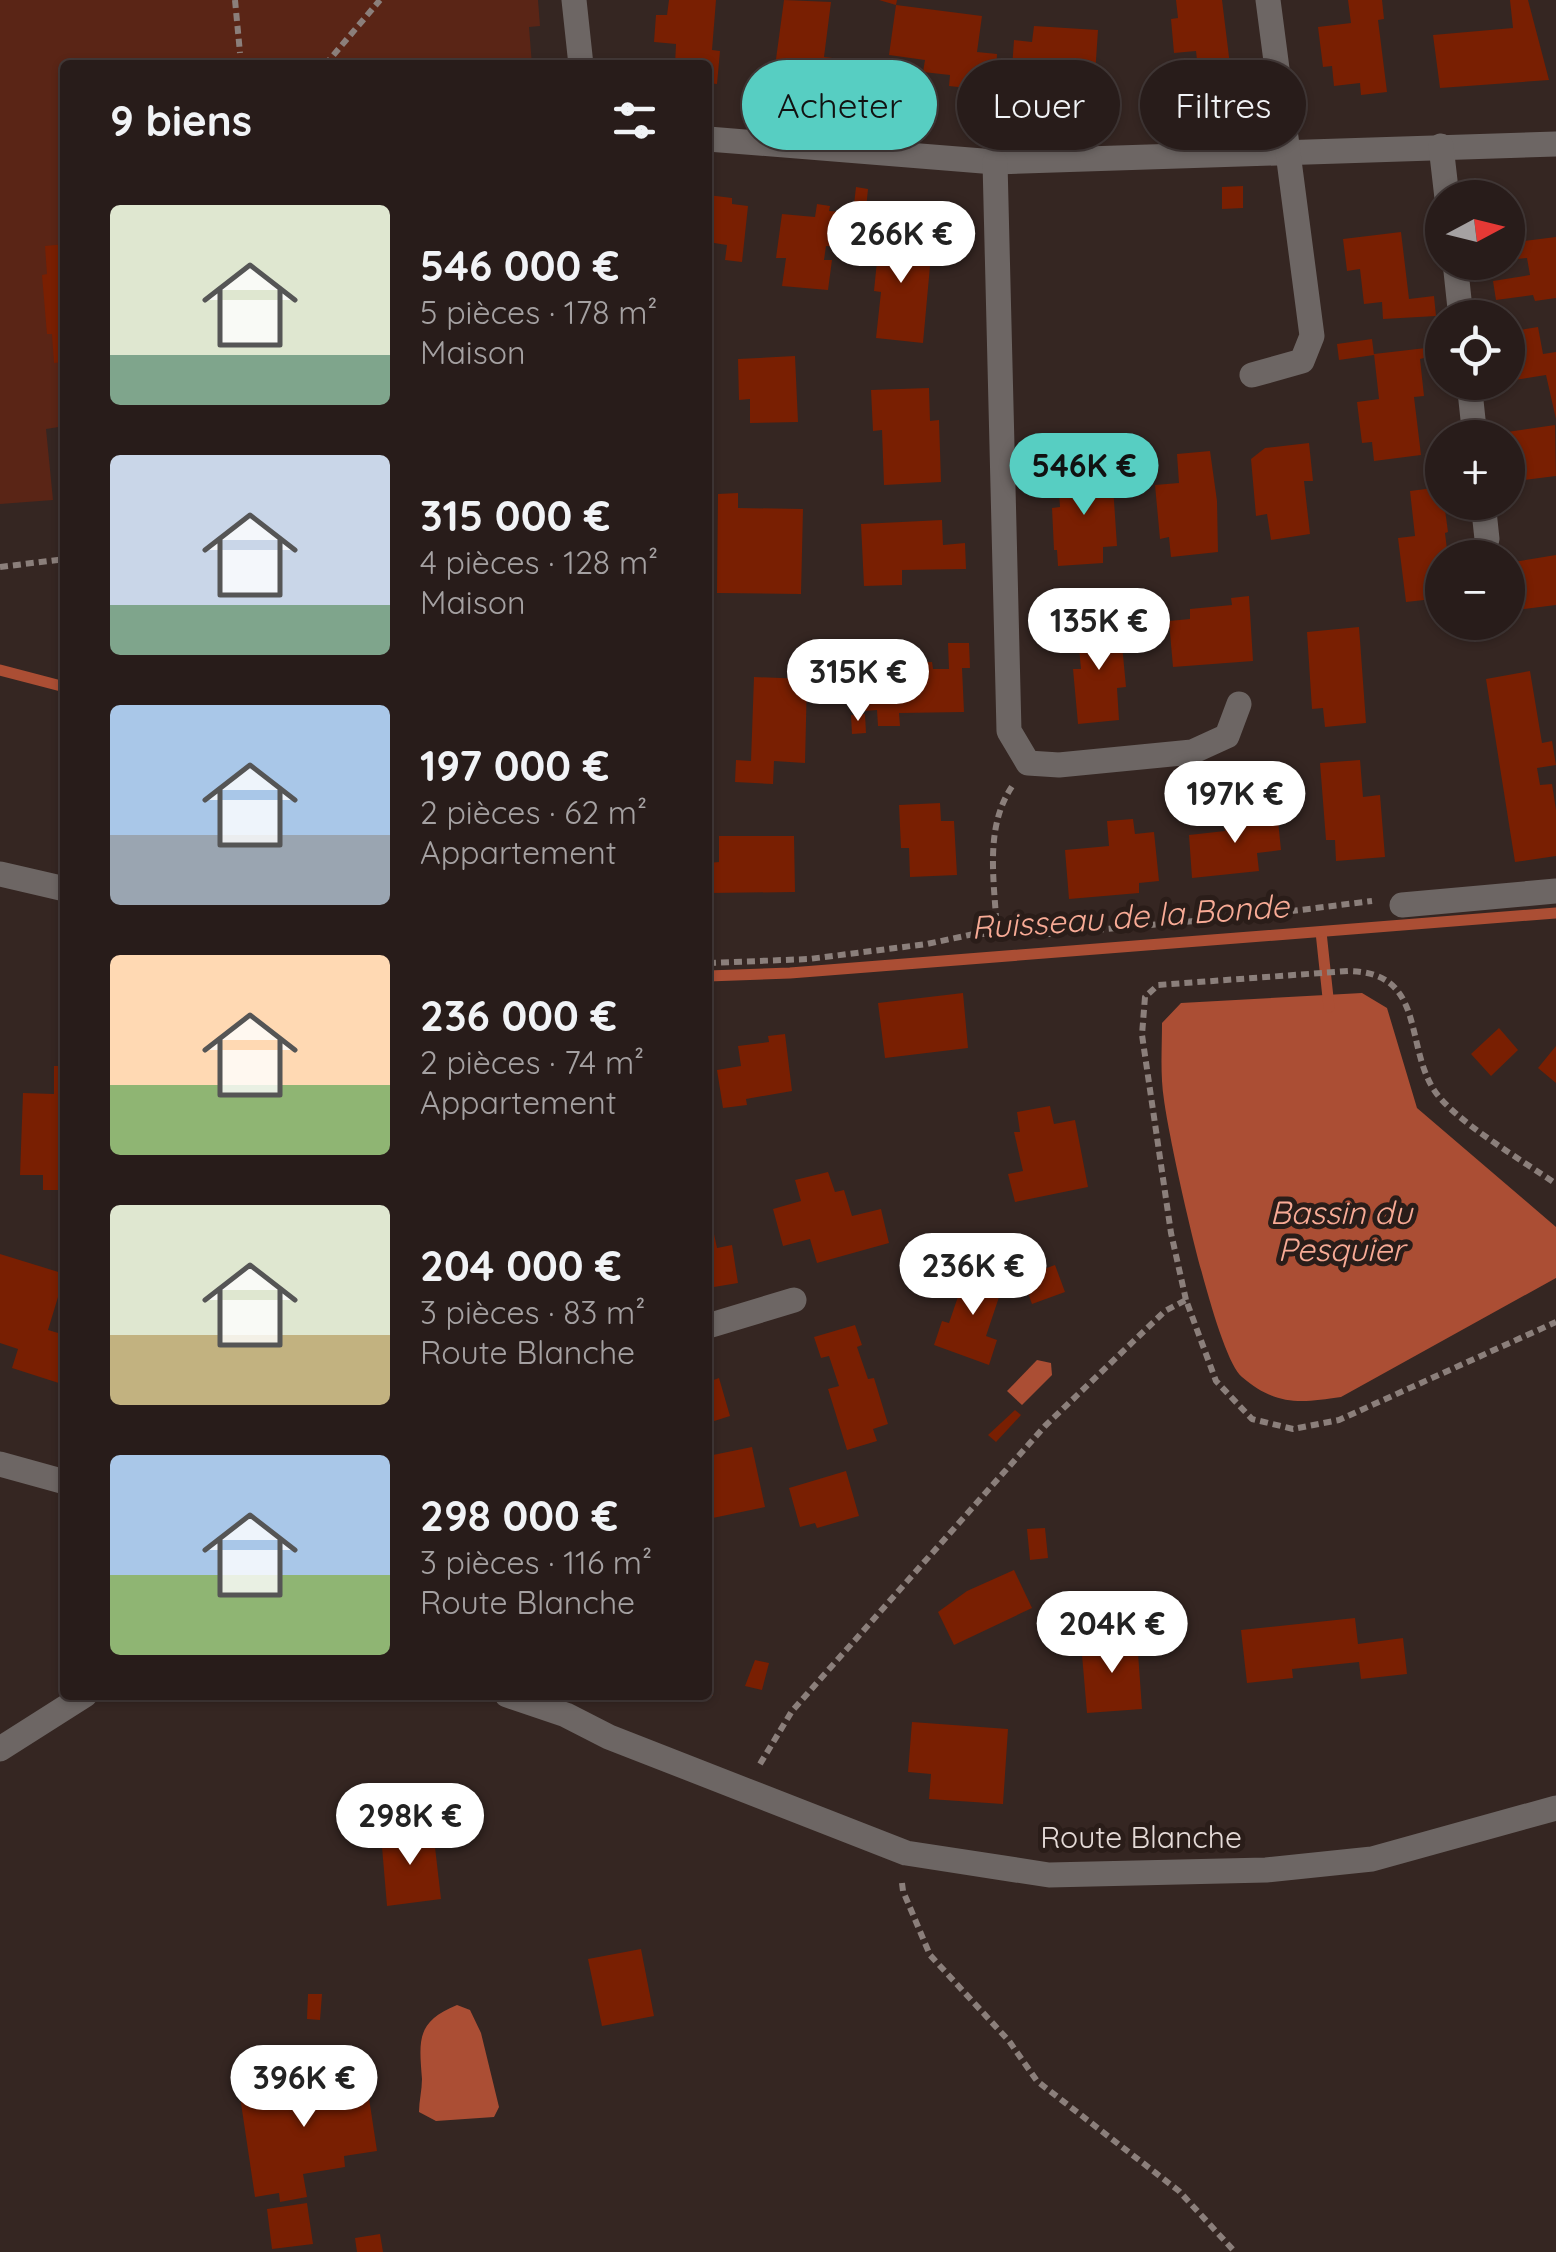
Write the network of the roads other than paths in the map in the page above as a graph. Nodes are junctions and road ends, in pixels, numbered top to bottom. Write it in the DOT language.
graph roads {
  1 [pos="574,0"];
  2 [pos="1268,0"];
  3 [pos="580,60"];
  4 [pos="712,140"];
  5 [pos="1556,144"];
  6 [pos="1441,146"];
  7 [pos="1290,153"];
  8 [pos="995,162"];
  9 [pos="1445,180"];
  10 [pos="1252,375"];
  11 [pos="1484,520"];
  12 [pos="1487,539"];
  13 [pos="1239,704"];
  14 [pos="0,874"];
  15 [pos="60,888"];
  16 [pos="1556,891"];
  17 [pos="1402,905"];
  18 [pos="794,1300"];
  19 [pos="712,1325"];
  20 [pos="0,1464"];
  21 [pos="60,1481"];
  22 [pos="77,1700"];
  23 [pos="532,1700"];
  24 [pos="558,1705"];
  25 [pos="0,1748"];
  26 [pos="1556,1808"];
  1 -- 3 [label="street"];
  2 -- 7 [label="street"];
  4 -- 8 [label="street"];
  5 -- 6 [label="street"];
  6 -- 7 [label="street"];
  6 -- 9 [label="street"];
  7 -- 8 [label="street"];
  7 -- 10 [label="street"];
  8 -- 13 [label="street"];
  11 -- 12 [label="street"];
  14 -- 15 [label="street"];
  16 -- 17 [label="street"];
  18 -- 19 [label="street"];
  20 -- 21 [label="street"];
  22 -- 25 [label="street"];
  23 -- 24 [label="street, Route Blanche"];
  24 -- 26 [label="street, Route Blanche"];
}
